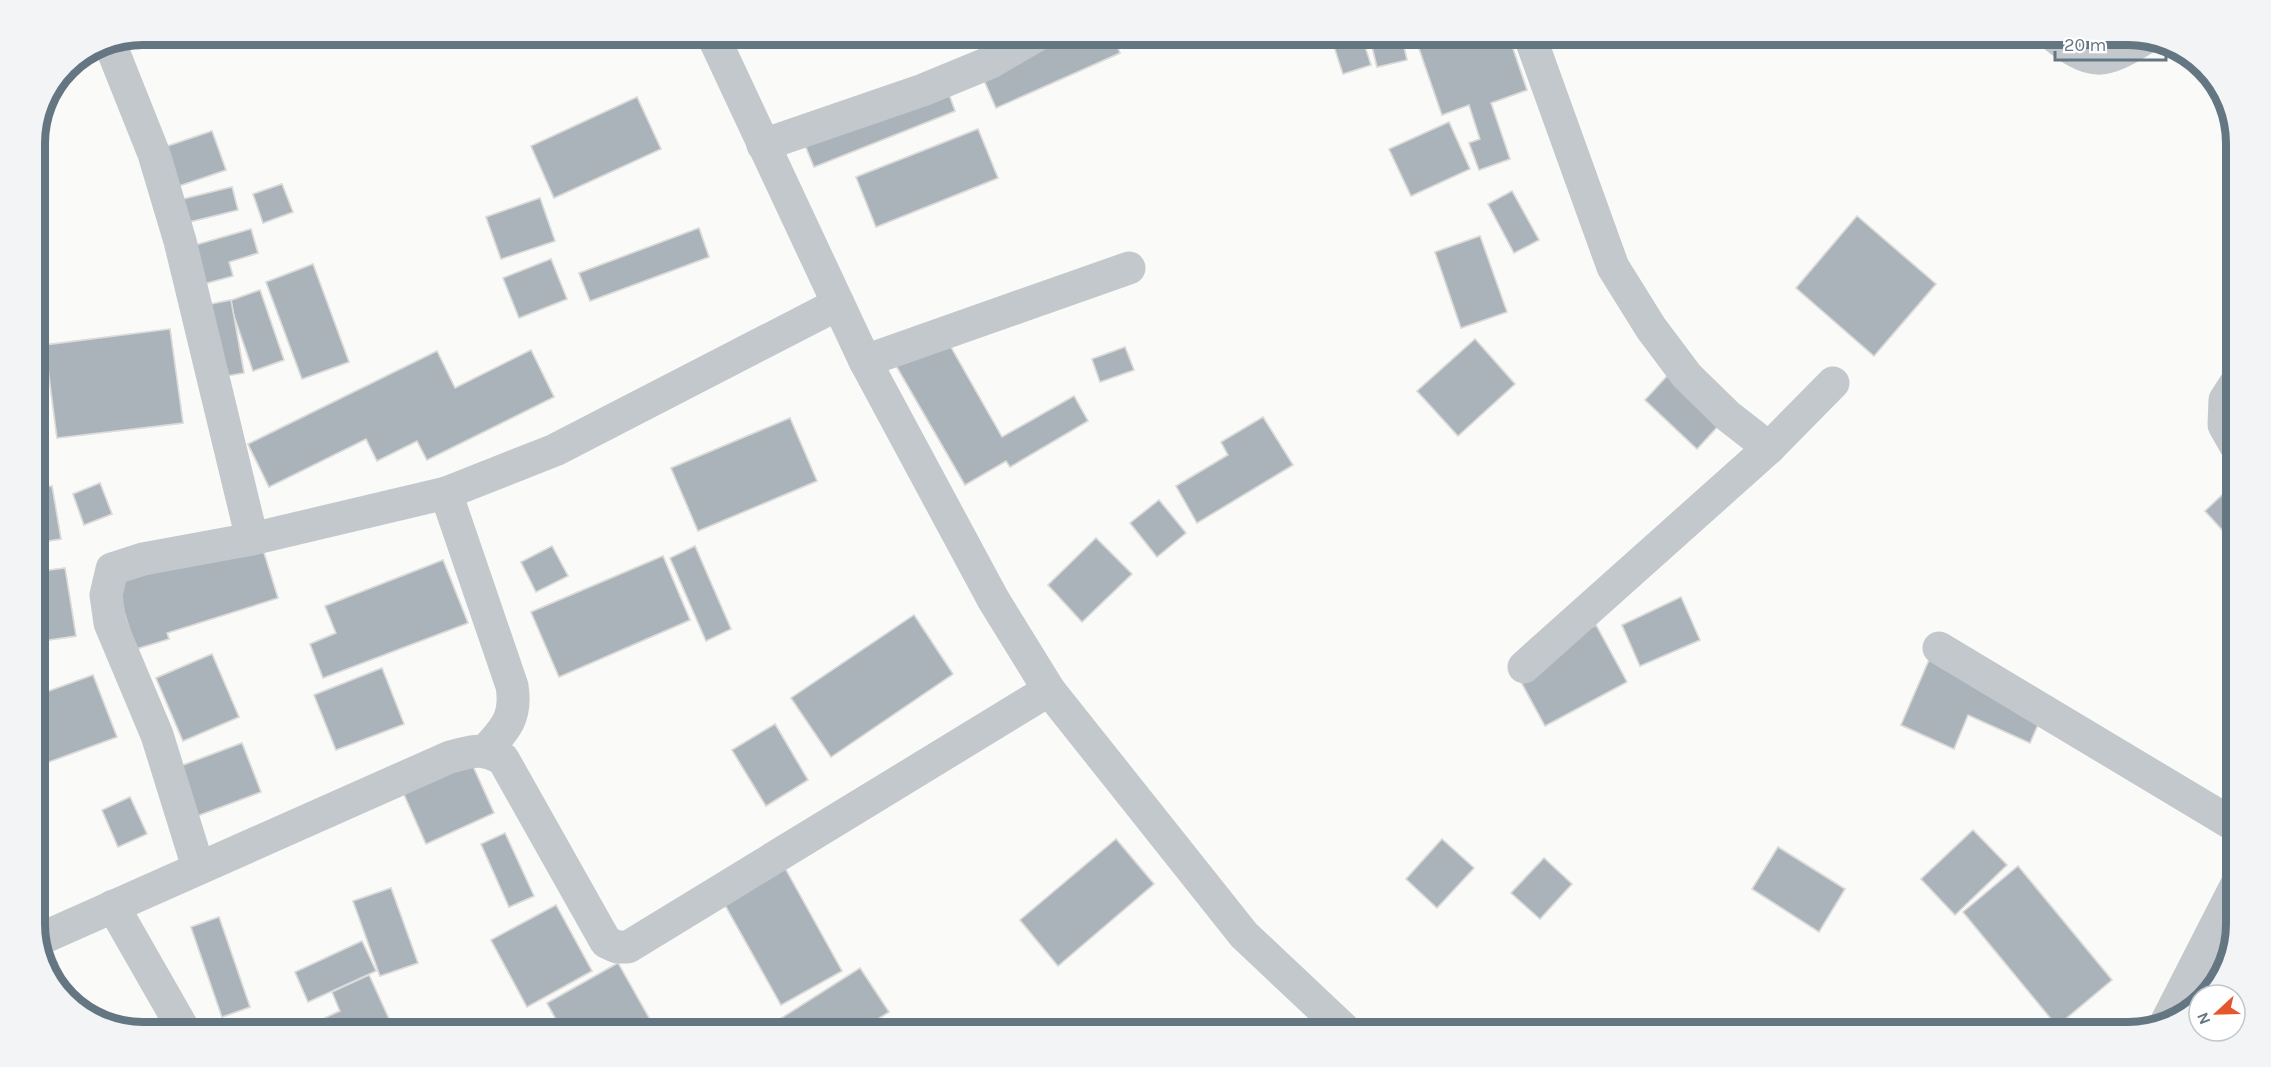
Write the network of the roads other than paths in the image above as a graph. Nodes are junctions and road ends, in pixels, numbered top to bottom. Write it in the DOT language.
graph roads {
  1 [pos="717,45"];
  2 [pos="1020,45"];
  3 [pos="1533,45"];
  4 [pos="2065,45"];
  5 [pos="2132,45"];
  6 [pos="113,50"];
  7 [pos="763,145"];
  8 [pos="1129,268"];
  9 [pos="838,304"];
  10 [pos="865,361"];
  11 [pos="1833,383"];
  12 [pos="2226,398"];
  13 [pos="2226,428"];
  14 [pos="1769,448"];
  15 [pos="446,493"];
  16 [pos="252,539"];
  17 [pos="1939,648"];
  18 [pos="1524,667"];
  19 [pos="1049,690"];
  20 [pos="486,750"];
  21 [pos="2226,820"];
  22 [pos="198,867"];
  23 [pos="113,906"];
  24 [pos="2226,906"];
  25 [pos="46,936"];
  26 [pos="2172,1012"];
  27 [pos="179,1022"];
  28 [pos="1336,1022"];
  1 -- 7 [label="street"];
  2 -- 7 [label="street"];
  3 -- 14 [label="street"];
  4 -- 5 [label="street"];
  6 -- 16 [label="street"];
  7 -- 9 [label="street"];
  8 -- 10 [label="street"];
  9 -- 10 [label="street"];
  9 -- 15 [label="street"];
  10 -- 19 [label="street"];
  11 -- 14 [label="street"];
  12 -- 13 [label="street"];
  14 -- 18 [label="street"];
  15 -- 16 [label="street"];
  15 -- 20 [label="street"];
  16 -- 22 [label="street"];
  17 -- 21 [label="street"];
  19 -- 20 [label="street"];
  19 -- 28 [label="street"];
  20 -- 22 [label="street"];
  22 -- 23 [label="street"];
  23 -- 25 [label="street"];
  23 -- 27 [label="street"];
  24 -- 26 [label="street"];
}
